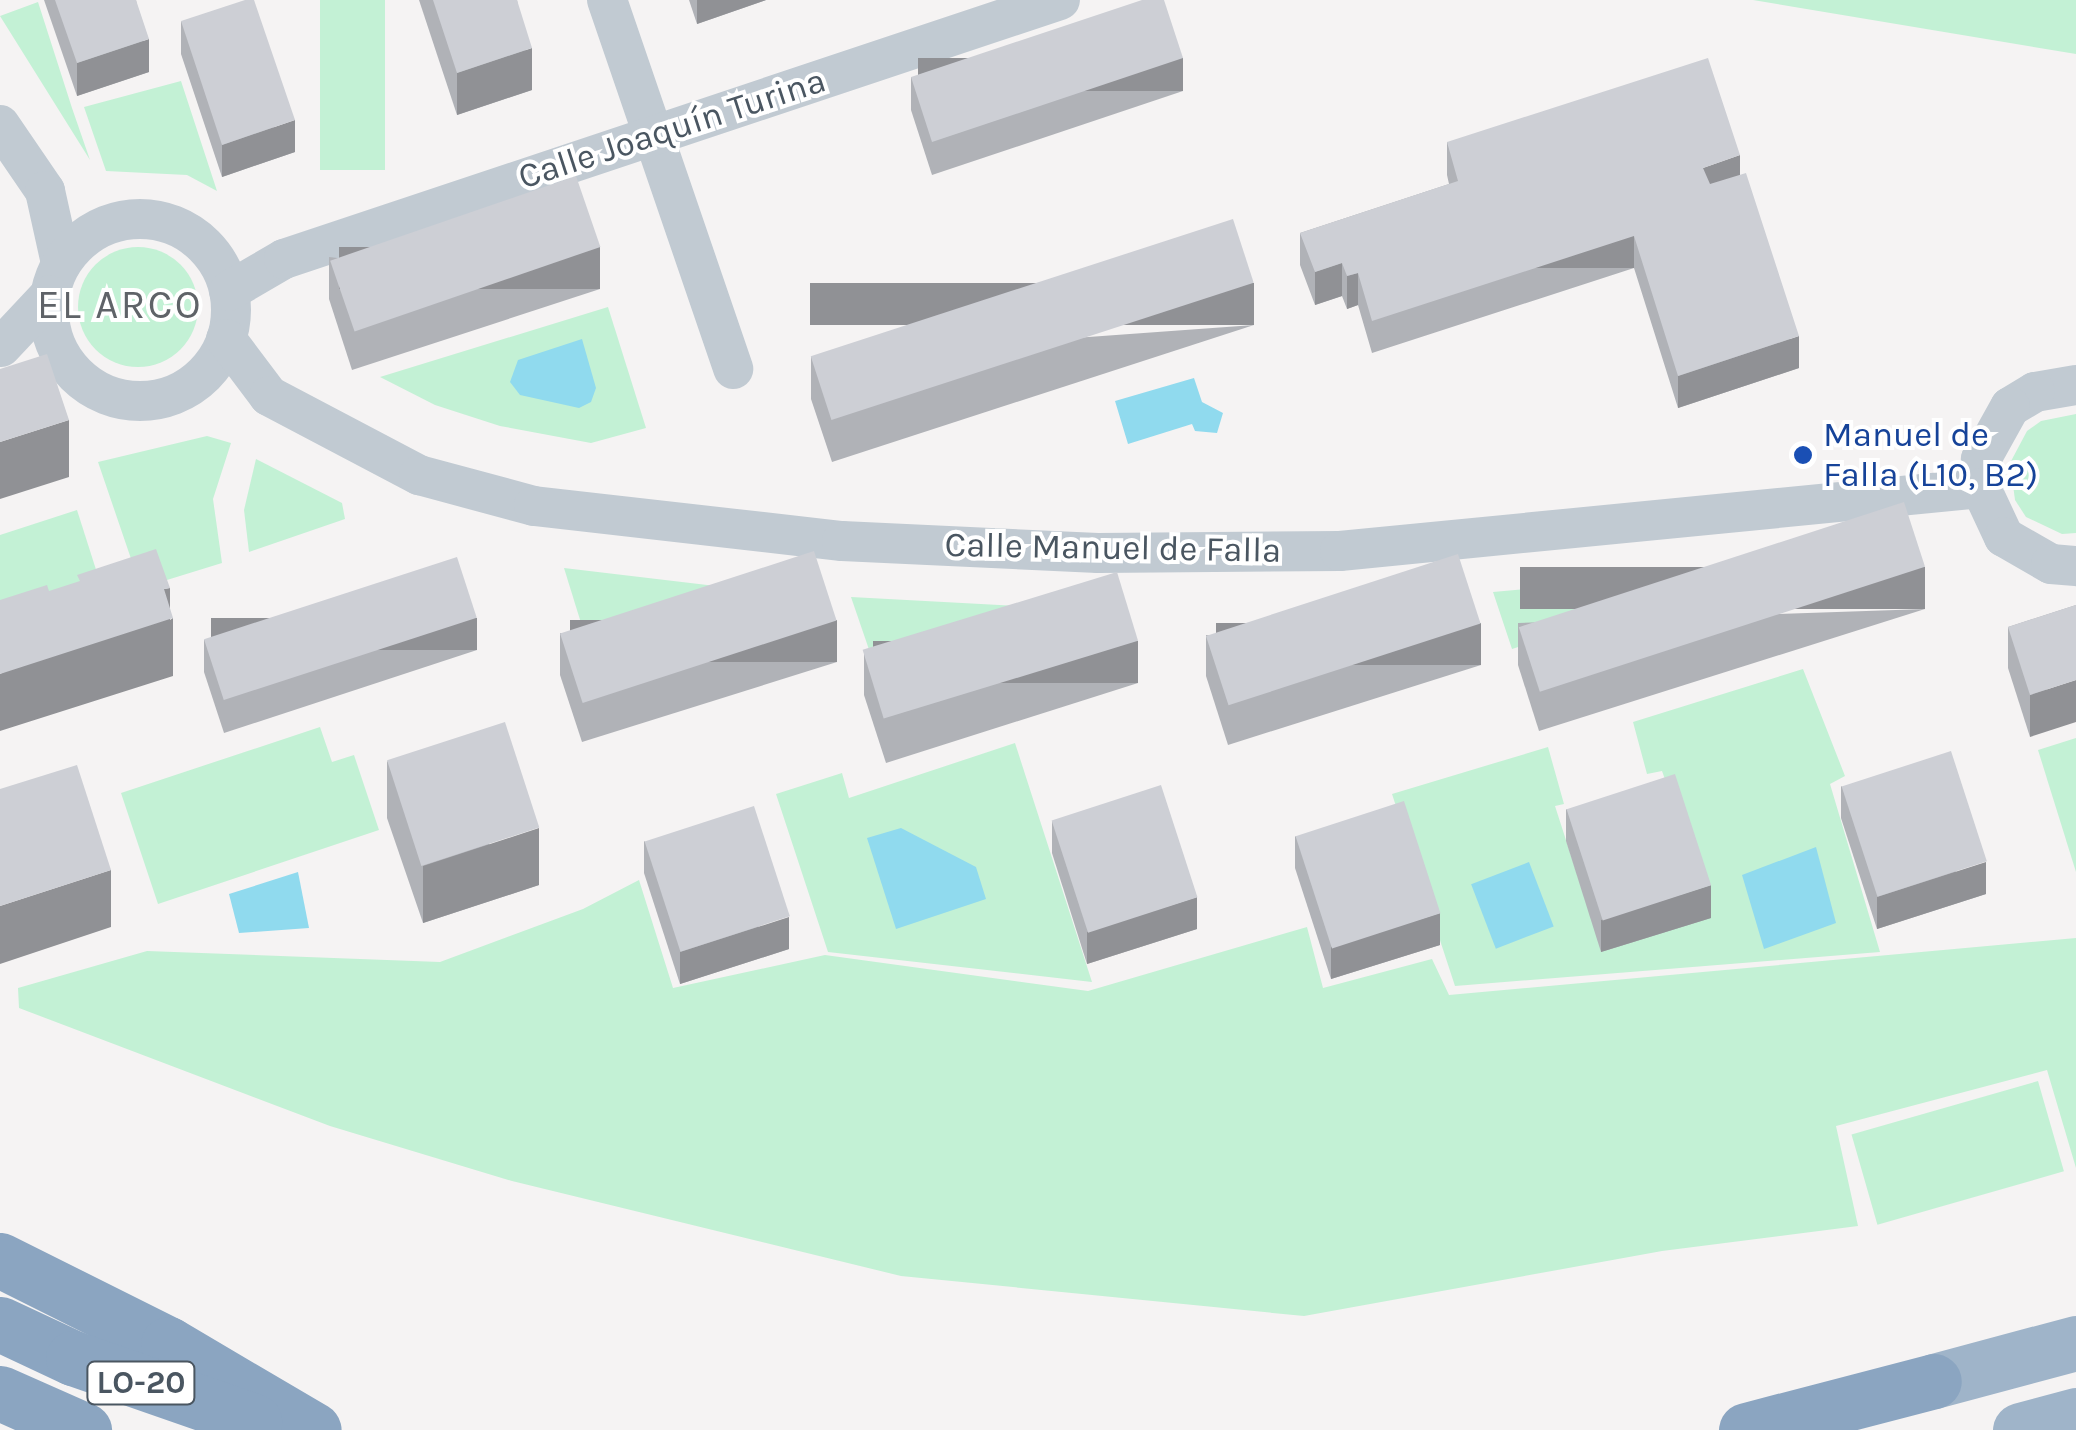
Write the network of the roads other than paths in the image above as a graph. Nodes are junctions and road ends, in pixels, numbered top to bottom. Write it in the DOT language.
graph roads {
  1 [pos="607,0"];
  2 [pos="1060,0"];
  3 [pos="0,124"];
  4 [pos="654,134"];
  5 [pos="45,191"];
  6 [pos="130,219"];
  7 [pos="205,246"];
  8 [pos="284,259"];
  9 [pos="55,279"];
  10 [pos="229,291"];
  11 [pos="226,340"];
  12 [pos="1,348"];
  13 [pos="65,360"];
  14 [pos="733,369"];
  15 [pos="196,381"];
  16 [pos="2076,386"];
  17 [pos="269,396"];
  18 [pos="1981,488"];
  19 [pos="2076,566"];
  20 [pos="0,1260"];
  21 [pos="0,1324"];
  22 [pos="2076,1343"];
  23 [pos="0,1393"];
  24 [pos="2076,1415"];
  25 [pos="84,1430"];
  26 [pos="286,1430"];
  27 [pos="314,1430"];
  28 [pos="1746,1430"];
  29 [pos="2020,1430"];
  1 -- 4 [label="street"];
  2 -- 4 [label="street, Calle Joaquín Turina"];
  3 -- 5 [label="street"];
  4 -- 8 [label="street, Calle Joaquín Turina"];
  4 -- 14 [label="street"];
  5 -- 6 [label="street"];
  5 -- 9 [label="street"];
  6 -- 7 [label="street"];
  6 -- 9 [label="street"];
  7 -- 8 [label="street, Calle Joaquín Turina"];
  7 -- 10 [label="street"];
  8 -- 10 [label="street, Calle Joaquín Turina"];
  9 -- 12 [label="street"];
  9 -- 13 [label="street"];
  10 -- 11 [label="street"];
  11 -- 15 [label="street"];
  11 -- 17 [label="street, Calle Manuel de Falla"];
  12 -- 13 [label="street"];
  13 -- 15 [label="street"];
  15 -- 17 [label="street, Calle Manuel de Falla"];
  16 -- 18 [label="street"];
  17 -- 18 [label="street, Calle Manuel de Falla"];
  18 -- 19 [label="street"];
  20 -- 27 [label="highway"];
  21 -- 26 [label="highway, LO-20"];
  22 -- 28 [label="highway"];
  23 -- 25 [label="highway, LO-20"];
  24 -- 29 [label="highway"];
}
